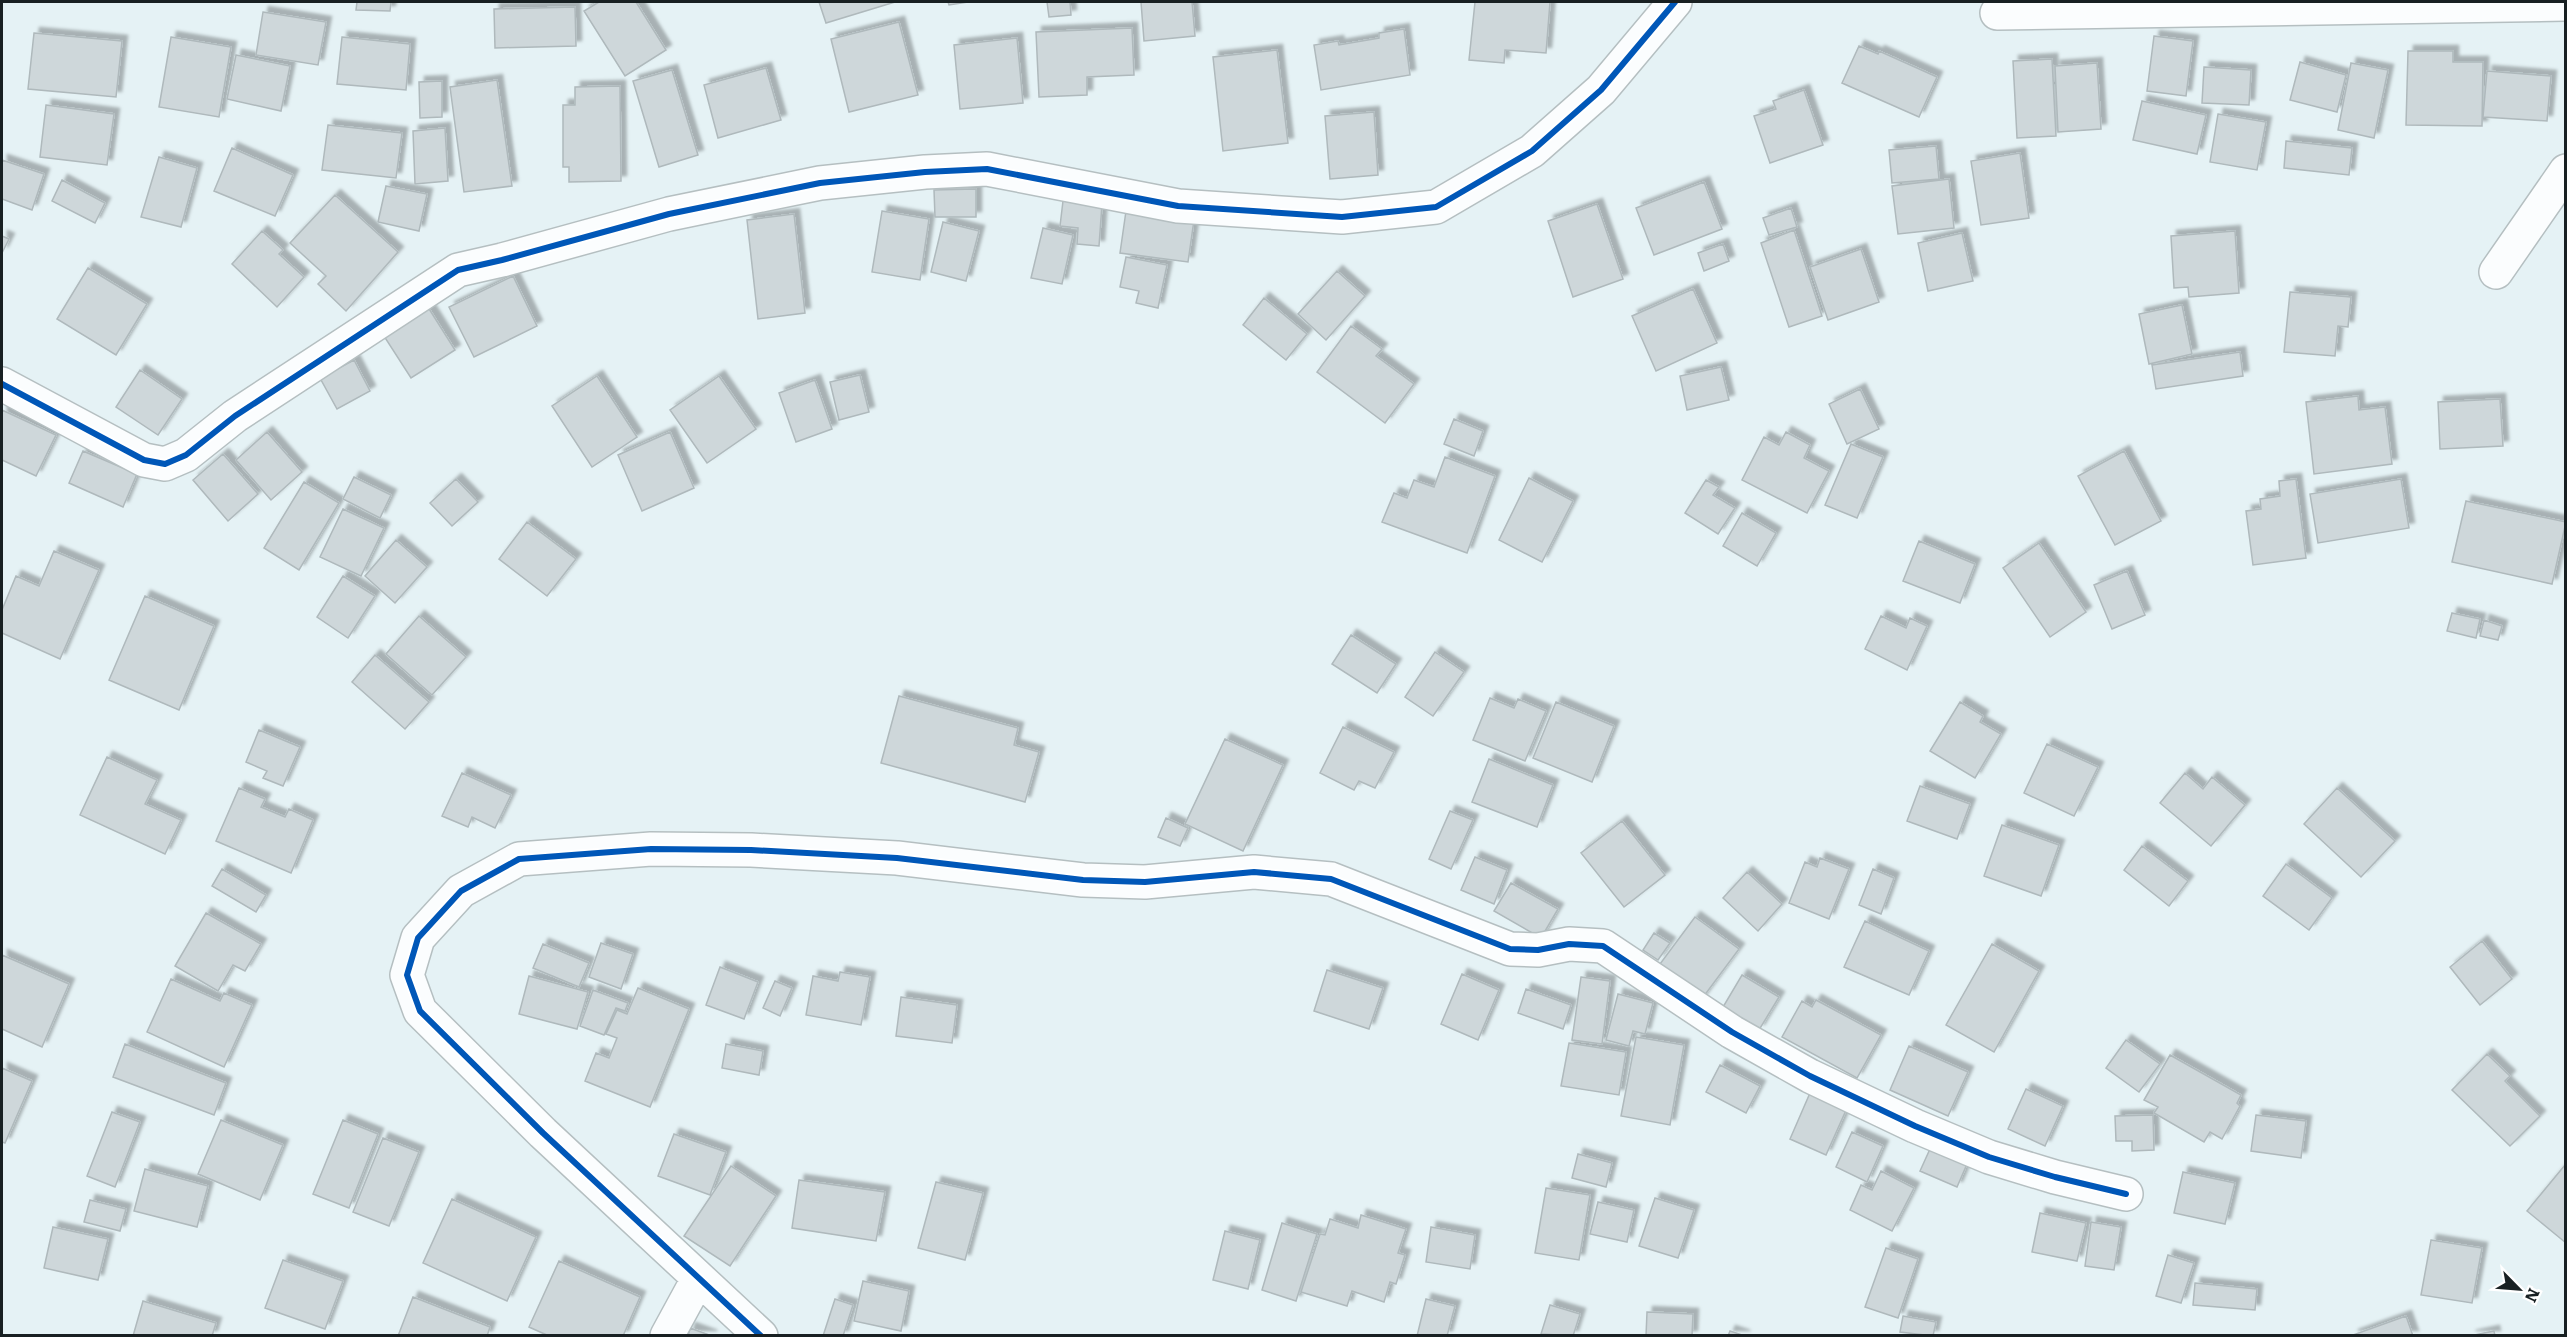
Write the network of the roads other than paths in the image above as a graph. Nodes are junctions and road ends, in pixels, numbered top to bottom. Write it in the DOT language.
graph roads {
  1 [pos="1675,2"];
  2 [pos="2565,4"];
  3 [pos="1997,13"];
  4 [pos="2565,171"];
  5 [pos="2496,272"];
  6 [pos="2,384"];
  7 [pos="2126,1194"];
  8 [pos="698,1279"];
  9 [pos="667,1335"];
  10 [pos="761,1335"];
  1 -- 6 [label="street"];
  2 -- 3 [label="street"];
  4 -- 5 [label="street"];
  7 -- 8 [label="street"];
  8 -- 9 [label="street"];
  8 -- 10 [label="street"];
}
